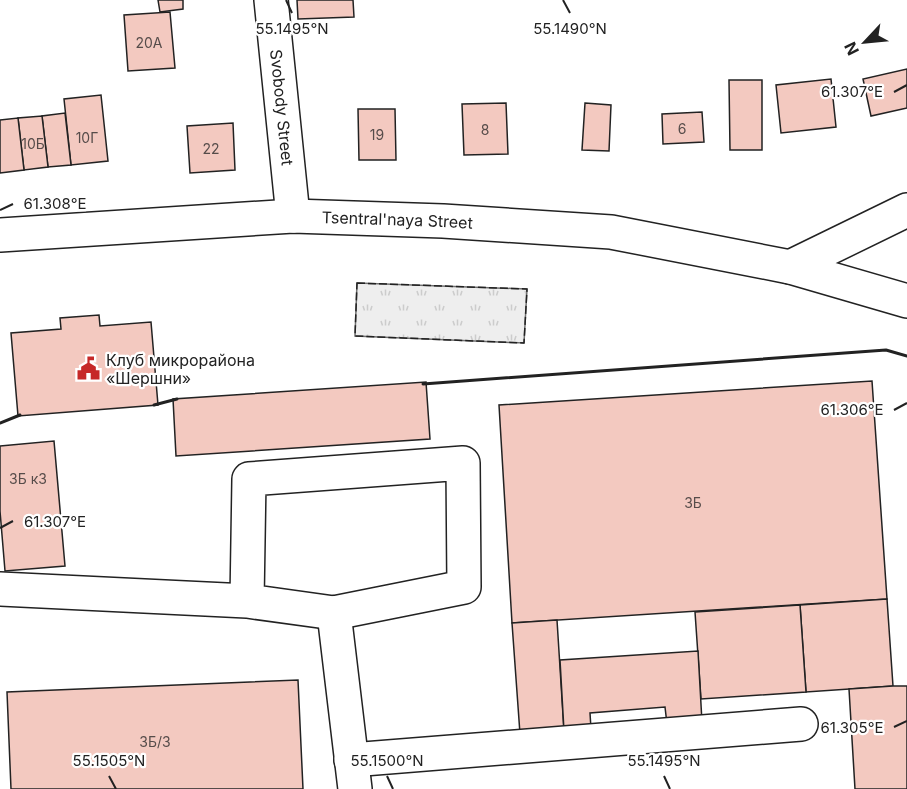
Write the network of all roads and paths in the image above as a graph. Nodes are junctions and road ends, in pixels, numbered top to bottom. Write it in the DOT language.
graph roads {
  1 [pos="271,0"];
  2 [pos="907,210"];
  3 [pos="293,216"];
  4 [pos="0,235"];
  5 [pos="790,267"];
  6 [pos="907,301"];
  7 [pos="0,589"];
  8 [pos="247,601"];
  9 [pos="334,613"];
  10 [pos="801,724"];
  11 [pos="353,774"];
  1 -- 3 [label="street, Svobody Street"];
  2 -- 5 [label="street"];
  3 -- 4 [label="street, Tsentral'naya Street"];
  3 -- 5 [label="street, Tsentral'naya Street"];
  5 -- 6 [label="street, Tsentral'naya Street"];
  7 -- 8 [label="street"];
  8 -- 9 [label="street"];
  8 -- 9 [label="street"];
  9 -- 11 [label="street"];
  10 -- 11 [label="street"];
}
